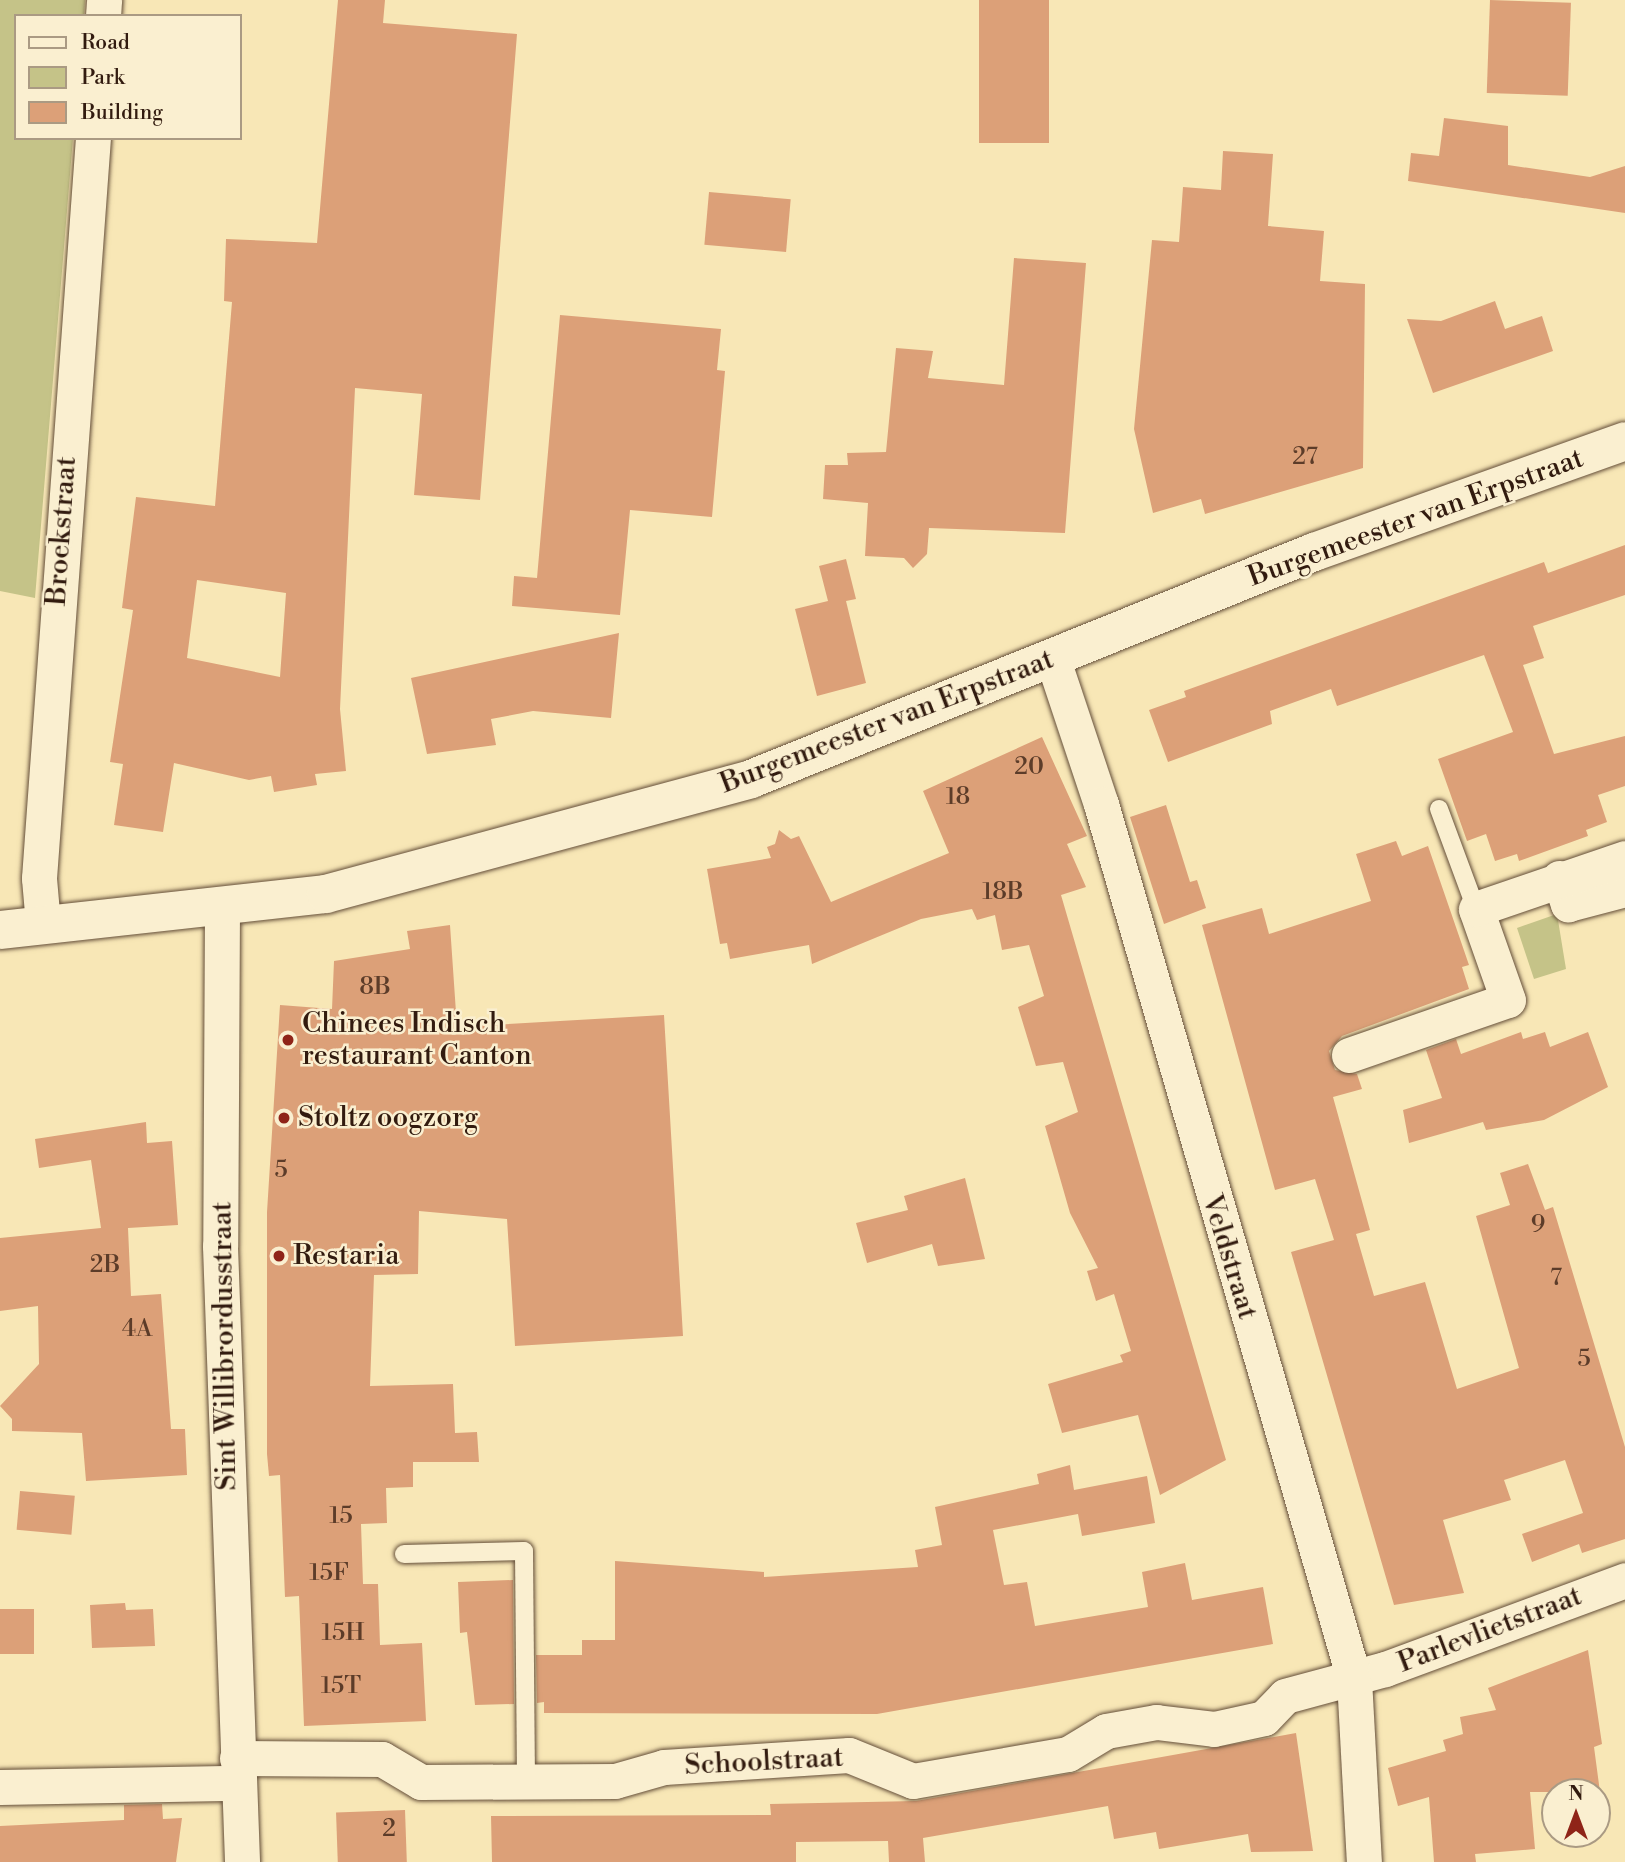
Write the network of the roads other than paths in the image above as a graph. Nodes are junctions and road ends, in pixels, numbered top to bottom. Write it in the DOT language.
graph roads {
  1 [pos="93,140"];
  2 [pos="1625,441"];
  3 [pos="1052,660"];
  4 [pos="1439,809"];
  5 [pos="1625,858"];
  6 [pos="1559,877"];
  7 [pos="1625,888"];
  8 [pos="222,909"];
  9 [pos="1476,909"];
  10 [pos="43,925"];
  11 [pos="0,930"];
  12 [pos="1349,1055"];
  13 [pos="404,1554"];
  14 [pos="1625,1580"];
  15 [pos="1354,1679"];
  16 [pos="238,1771"];
  17 [pos="526,1779"];
  18 [pos="0,1787"];
  19 [pos="242,1862"];
  20 [pos="1364,1862"];
  1 -- 10 [label="street, Broekstraat"];
  2 -- 3 [label="street, Burgemeester van Erpstraat"];
  3 -- 8 [label="street, Burgemeester van Erpstraat"];
  3 -- 15 [label="street, Veldstraat"];
  4 -- 9 [label="lane"];
  5 -- 6 [label="street"];
  6 -- 7 [label="street"];
  6 -- 9 [label="street"];
  8 -- 10 [label="street, Burgemeester van Erpstraat"];
  8 -- 16 [label="street, Sint Willibrordusstraat"];
  9 -- 12 [label="street"];
  10 -- 11 [label="street, Burgemeester van Erpstraat"];
  13 -- 17 [label="lane"];
  14 -- 15 [label="street, Parlevlietstraat"];
  15 -- 17 [label="street, Schoolstraat"];
  15 -- 20 [label="street, Veldstraat"];
  16 -- 17 [label="street, Schoolstraat"];
  16 -- 18 [label="street"];
  16 -- 19 [label="street, Sint Willibrordusstraat"];
}
